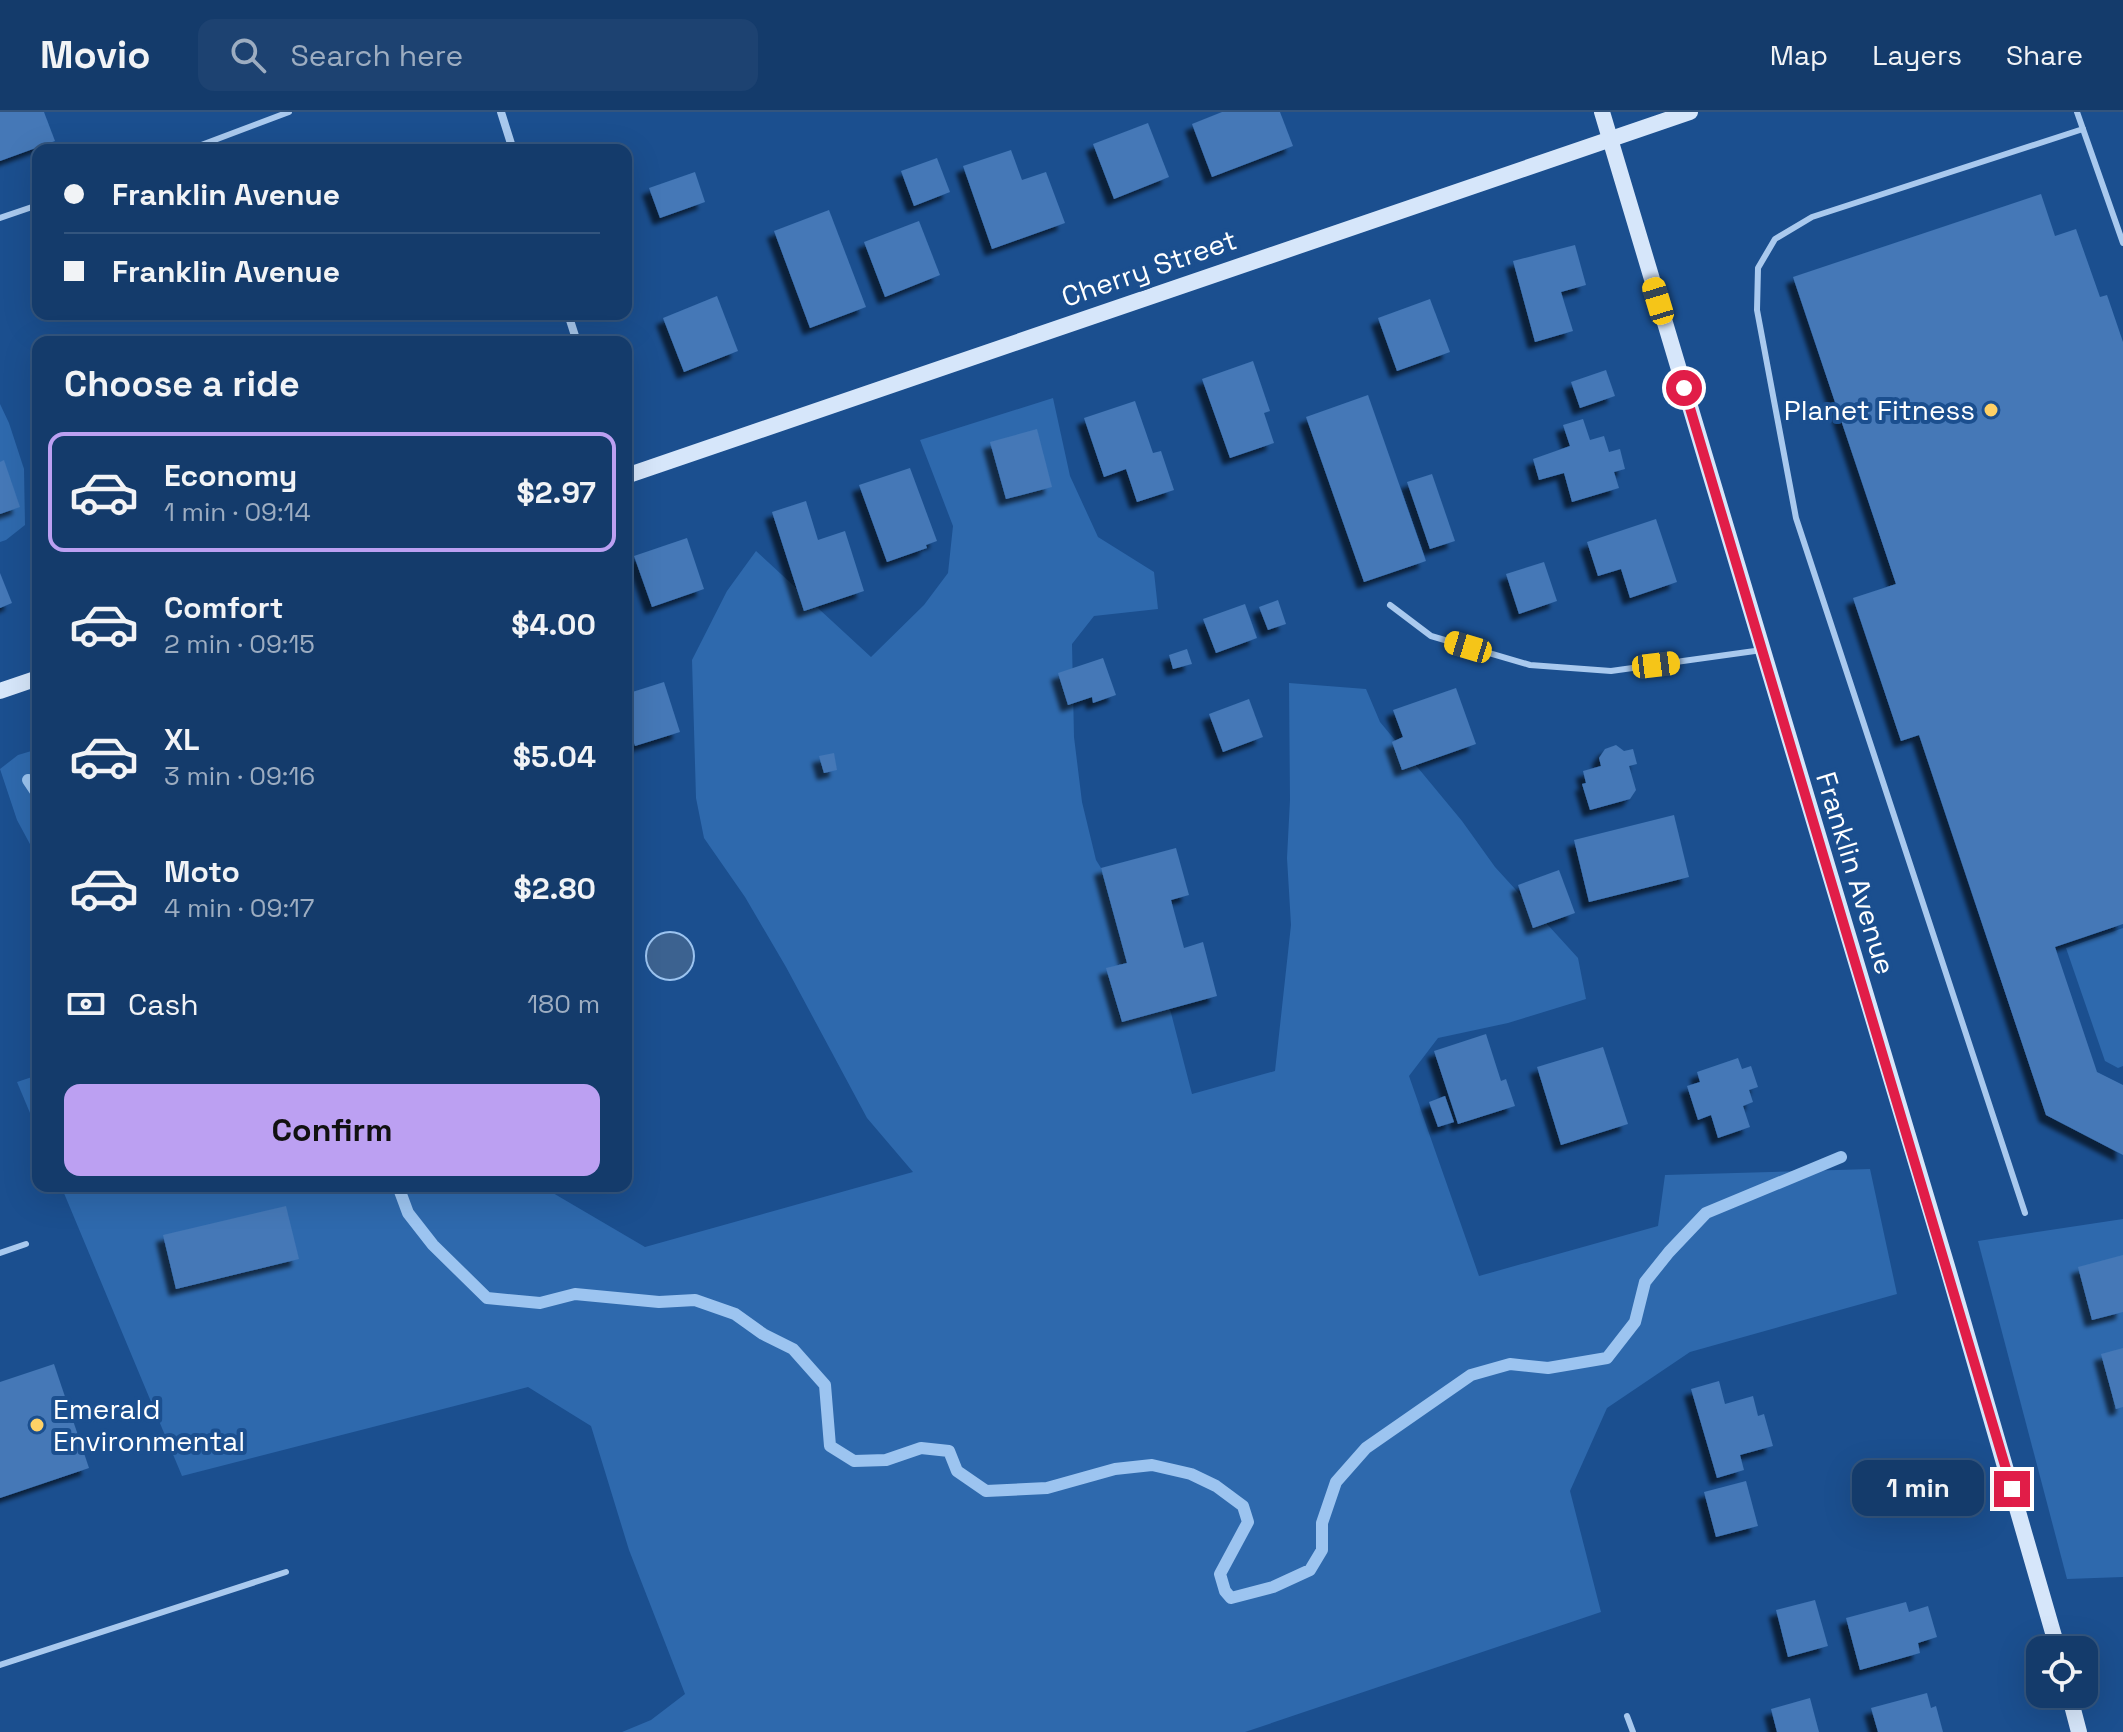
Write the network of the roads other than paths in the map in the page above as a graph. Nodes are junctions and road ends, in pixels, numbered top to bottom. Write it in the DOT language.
graph roads {
  1 [pos="289,112"];
  2 [pos="501,112"];
  3 [pos="1602,112"];
  4 [pos="1690,112"];
  5 [pos="2077,112"];
  6 [pos="2083,129"];
  7 [pos="1610,138"];
  8 [pos="204,144"];
  9 [pos="511,144"];
  10 [pos="32,207"];
  11 [pos="0,218"];
  12 [pos="2123,243"];
  13 [pos="632,474"];
  14 [pos="1390,605"];
  15 [pos="1762,650"];
  16 [pos="32,680"];
  17 [pos="0,691"];
  18 [pos="2025,1213"];
  19 [pos="26,1244"];
  20 [pos="0,1253"];
  21 [pos="286,1572"];
  22 [pos="2054,1636"];
  23 [pos="0,1665"];
  24 [pos="2073,1708"];
  25 [pos="1627,1716"];
  26 [pos="1633,1732"];
  27 [pos="2079,1732"];
  1 -- 8 [label="lane"];
  2 -- 9 [label="street"];
  3 -- 7 [label="street, Franklin Avenue"];
  4 -- 7 [label="street, Cherry Street"];
  5 -- 6 [label="lane"];
  6 -- 12 [label="lane"];
  6 -- 18 [label="lane"];
  7 -- 13 [label="street, Cherry Street"];
  7 -- 15 [label="street, Franklin Avenue"];
  10 -- 11 [label="lane"];
  14 -- 15 [label="lane"];
  15 -- 22 [label="street, Franklin Avenue"];
  16 -- 17 [label="street"];
  19 -- 20 [label="lane"];
  21 -- 23 [label="lane"];
  24 -- 27 [label="street"];
  25 -- 26 [label="lane"];
}
